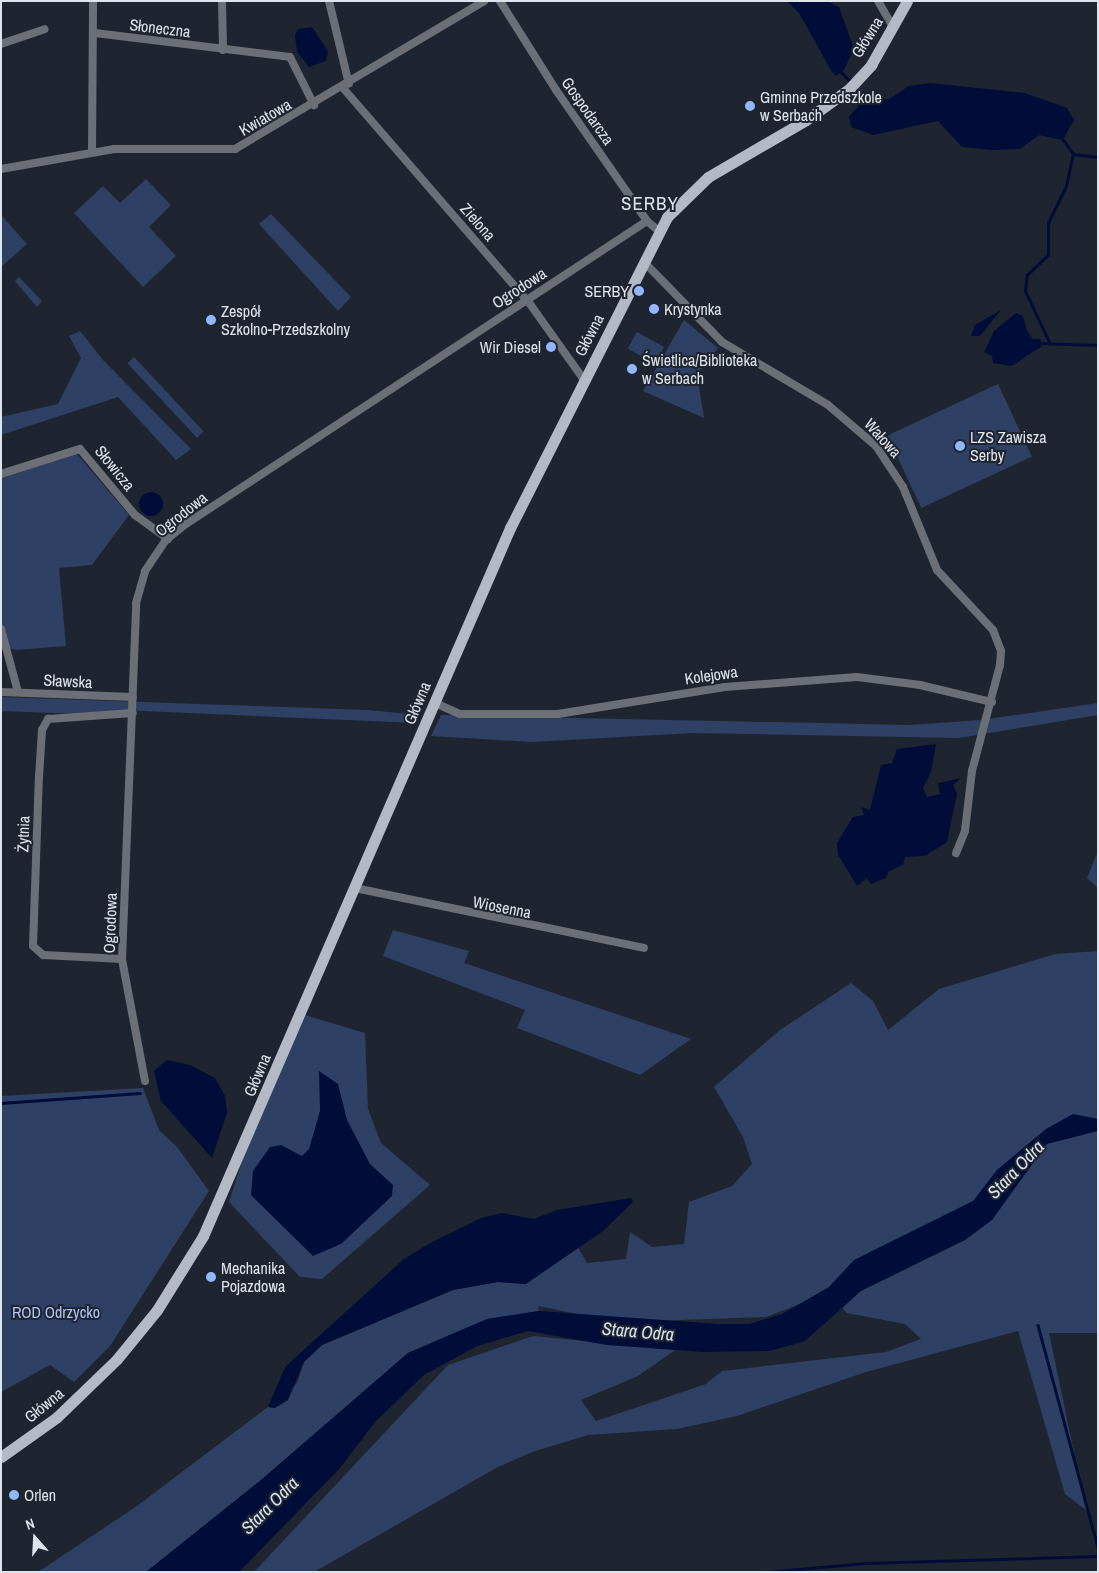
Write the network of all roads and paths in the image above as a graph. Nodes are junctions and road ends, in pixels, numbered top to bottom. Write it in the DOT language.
graph roads {
  1 [pos="93,1"];
  2 [pos="222,1"];
  3 [pos="329,1"];
  4 [pos="484,1"];
  5 [pos="500,1"];
  6 [pos="878,1"];
  7 [pos="907,1"];
  8 [pos="893,27"];
  9 [pos="46,29"];
  10 [pos="95,33"];
  11 [pos="1,44"];
  12 [pos="223,50"];
  13 [pos="346,86"];
  14 [pos="314,105"];
  15 [pos="92,152"];
  16 [pos="1,170"];
  17 [pos="647,221"];
  18 [pos="659,231"];
  19 [pos="644,262"];
  20 [pos="525,301"];
  21 [pos="584,380"];
  22 [pos="1,474"];
  23 [pos="168,538"];
  24 [pos="1,629"];
  25 [pos="1,692"];
  26 [pos="18,692"];
  27 [pos="133,697"];
  28 [pos="992,702"];
  29 [pos="435,703"];
  30 [pos="133,713"];
  31 [pos="956,852"];
  32 [pos="355,888"];
  33 [pos="644,948"];
  34 [pos="122,959"];
  35 [pos="145,1081"];
  36 [pos="1,1457"];
  1 -- 10 [label="street"];
  2 -- 12 [label="street"];
  3 -- 13 [label="street, Zielona"];
  4 -- 13 [label="street, Kwiatowa"];
  5 -- 17 [label="street, Gospodarcza"];
  6 -- 8 [label="street"];
  7 -- 8 [label="main road, Główna"];
  8 -- 18 [label="main road, Główna"];
  9 -- 11 [label="street"];
  10 -- 12 [label="street, Słoneczna"];
  10 -- 15 [label="street"];
  12 -- 14 [label="street, Słoneczna"];
  13 -- 14 [label="street, Kwiatowa"];
  13 -- 20 [label="street, Zielona"];
  14 -- 15 [label="street, Kwiatowa"];
  15 -- 16 [label="street, Kwiatowa"];
  17 -- 18 [label="street, Gospodarcza"];
  17 -- 20 [label="street, Ogrodowa"];
  18 -- 19 [label="main road, Główna"];
  19 -- 21 [label="main road, Główna"];
  19 -- 28 [label="street, Wałowa"];
  20 -- 21 [label="street, Zielona"];
  20 -- 23 [label="street, Ogrodowa"];
  21 -- 29 [label="main road, Główna"];
  22 -- 23 [label="street, Słowicza"];
  23 -- 27 [label="street, Ogrodowa"];
  24 -- 26 [label="street"];
  25 -- 26 [label="street, Sławska"];
  26 -- 27 [label="street, Sławska"];
  27 -- 30 [label="street, Ogrodowa"];
  28 -- 29 [label="street, Kolejowa"];
  28 -- 31 [label="street, Wałowa"];
  29 -- 32 [label="main road, Główna"];
  30 -- 34 [label="street, Ogrodowa"];
  30 -- 34 [label="street, Żytnia"];
  32 -- 33 [label="street, Wiosenna"];
  32 -- 36 [label="main road, Główna"];
  34 -- 35 [label="street, Ogrodowa"];
}
